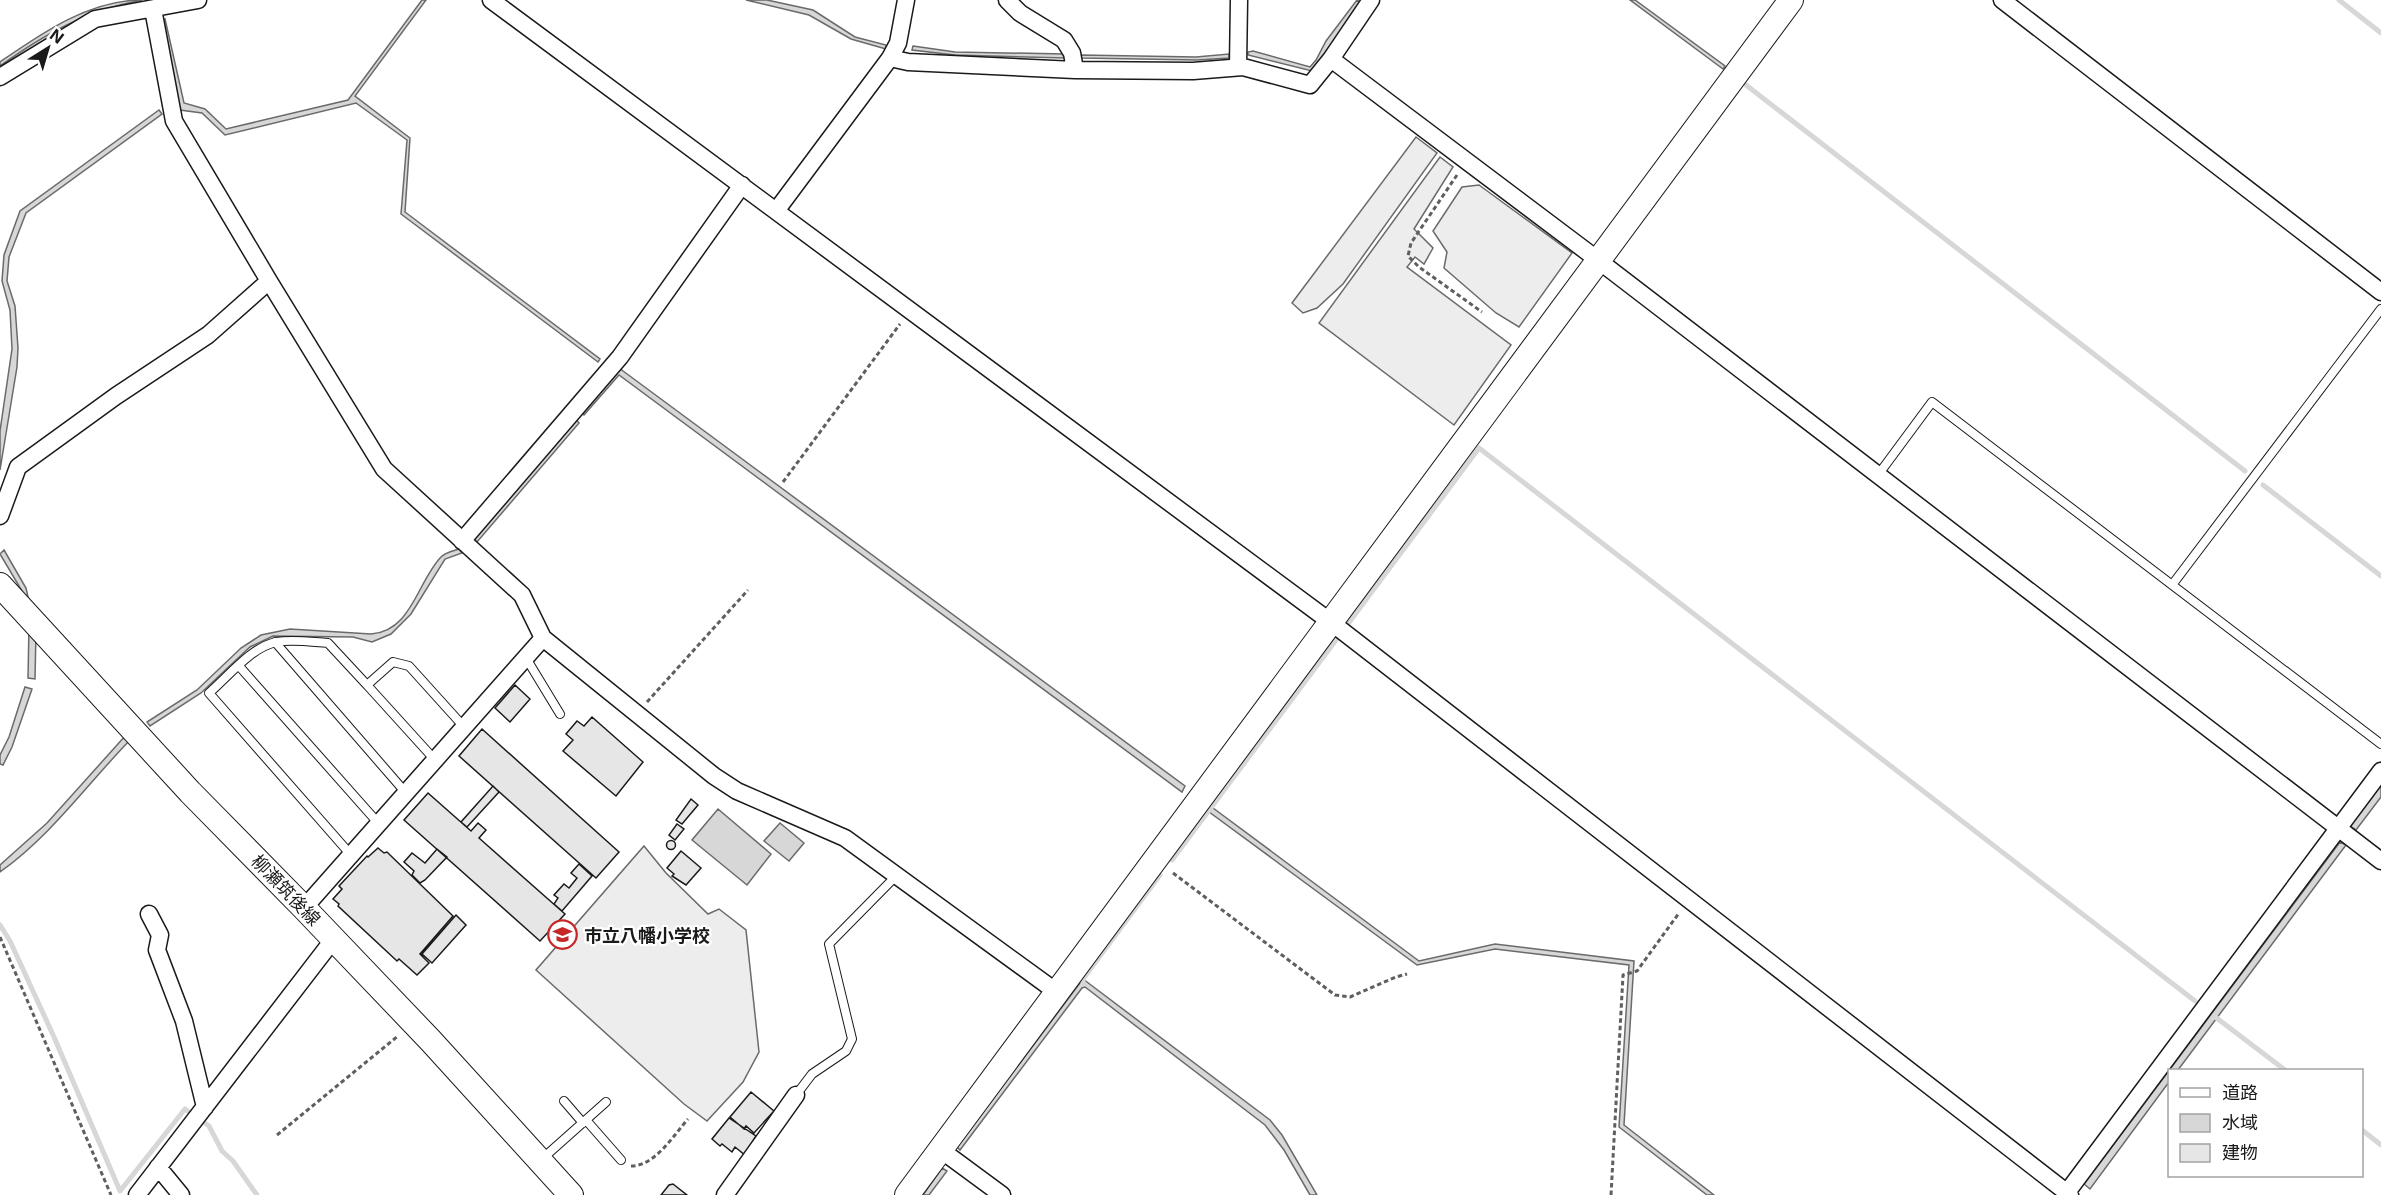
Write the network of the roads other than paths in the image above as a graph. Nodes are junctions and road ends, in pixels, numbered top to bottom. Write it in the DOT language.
graph roads {
  1 [pos="198,0"];
  2 [pos="906,0"];
  3 [pos="1007,0"];
  4 [pos="1239,0"];
  5 [pos="1371,0"];
  6 [pos="1791,0"];
  7 [pos="2002,0"];
  8 [pos="497,2"];
  9 [pos="153,9"];
  10 [pos="890,58"];
  11 [pos="1331,59"];
  12 [pos="1238,68"];
  13 [pos="1075,70"];
  14 [pos="0,77"];
  15 [pos="742,185"];
  16 [pos="776,211"];
  17 [pos="1598,260"];
  18 [pos="269,280"];
  19 [pos="2381,292"];
  20 [pos="2381,309"];
  21 [pos="1878,475"];
  22 [pos="0,516"];
  23 [pos="462,541"];
  24 [pos="0,585"];
  25 [pos="2172,585"];
  26 [pos="1332,623"];
  27 [pos="543,638"];
  28 [pos="275,642"];
  29 [pos="526,657"];
  30 [pos="239,666"];
  31 [pos="367,685"];
  32 [pos="560,714"];
  33 [pos="465,728"];
  34 [pos="2381,744"];
  35 [pos="436,761"];
  36 [pos="2381,771"];
  37 [pos="406,793"];
  38 [pos="379,824"];
  39 [pos="2338,829"];
  40 [pos="351,855"];
  41 [pos="2381,861"];
  42 [pos="898,874"];
  43 [pos="304,908"];
  44 [pos="149,914"];
  45 [pos="333,940"];
  46 [pos="1058,993"];
  47 [pos="796,1095"];
  48 [pos="564,1101"];
  49 [pos="606,1102"];
  50 [pos="205,1107"];
  51 [pos="584,1121"];
  52 [pos="940,1150"];
  53 [pos="621,1160"];
  54 [pos="540,1161"];
  55 [pos="158,1167"];
  56 [pos="565,1193"];
  57 [pos="2067,1194"];
  58 [pos="136,1195"];
  59 [pos="181,1195"];
  60 [pos="725,1195"];
  61 [pos="907,1195"];
  62 [pos="1002,1195"];
  1 -- 9 [label="street"];
  2 -- 10 [label="street"];
  3 -- 13 [label="street"];
  4 -- 12 [label="street"];
  5 -- 11 [label="street"];
  6 -- 17 [label="street"];
  7 -- 19 [label="street"];
  8 -- 15 [label="street"];
  9 -- 14 [label="street"];
  9 -- 18 [label="street"];
  10 -- 13 [label="street"];
  10 -- 16 [label="street"];
  11 -- 12 [label="street"];
  11 -- 17 [label="street"];
  12 -- 13 [label="street"];
  15 -- 16 [label="street"];
  15 -- 23 [label="street"];
  16 -- 26 [label="street"];
  17 -- 21 [label="street"];
  17 -- 26 [label="street"];
  18 -- 22 [label="street"];
  18 -- 23 [label="street"];
  20 -- 25 [label="lane"];
  21 -- 25 [label="lane"];
  21 -- 39 [label="street"];
  23 -- 27 [label="street"];
  24 -- 43 [label="street, 柳瀬筑後線"];
  25 -- 34 [label="lane"];
  26 -- 46 [label="street"];
  26 -- 57 [label="street"];
  27 -- 29 [label="street"];
  27 -- 42 [label="street"];
  28 -- 30 [label="lane"];
  28 -- 31 [label="lane"];
  28 -- 37 [label="lane"];
  29 -- 32 [label="lane"];
  29 -- 33 [label="street"];
  30 -- 38 [label="lane"];
  30 -- 40 [label="lane"];
  31 -- 33 [label="lane"];
  31 -- 35 [label="lane"];
  33 -- 35 [label="street"];
  35 -- 37 [label="street"];
  36 -- 39 [label="street"];
  37 -- 38 [label="street"];
  38 -- 40 [label="street"];
  39 -- 41 [label="street"];
  39 -- 57 [label="street"];
  40 -- 43 [label="street"];
  42 -- 46 [label="street"];
  42 -- 47 [label="lane"];
  43 -- 45 [label="street, 柳瀬筑後線"];
  44 -- 50 [label="street"];
  45 -- 50 [label="street"];
  45 -- 54 [label="street, 柳瀬筑後線"];
  46 -- 52 [label="street"];
  47 -- 60 [label="street"];
  48 -- 51 [label="lane"];
  49 -- 51 [label="lane"];
  50 -- 55 [label="street"];
  51 -- 53 [label="lane"];
  51 -- 54 [label="lane"];
  52 -- 61 [label="street"];
  52 -- 62 [label="street"];
  54 -- 56 [label="street, 柳瀬筑後線"];
  55 -- 58 [label="street"];
  55 -- 59 [label="street"];
}
